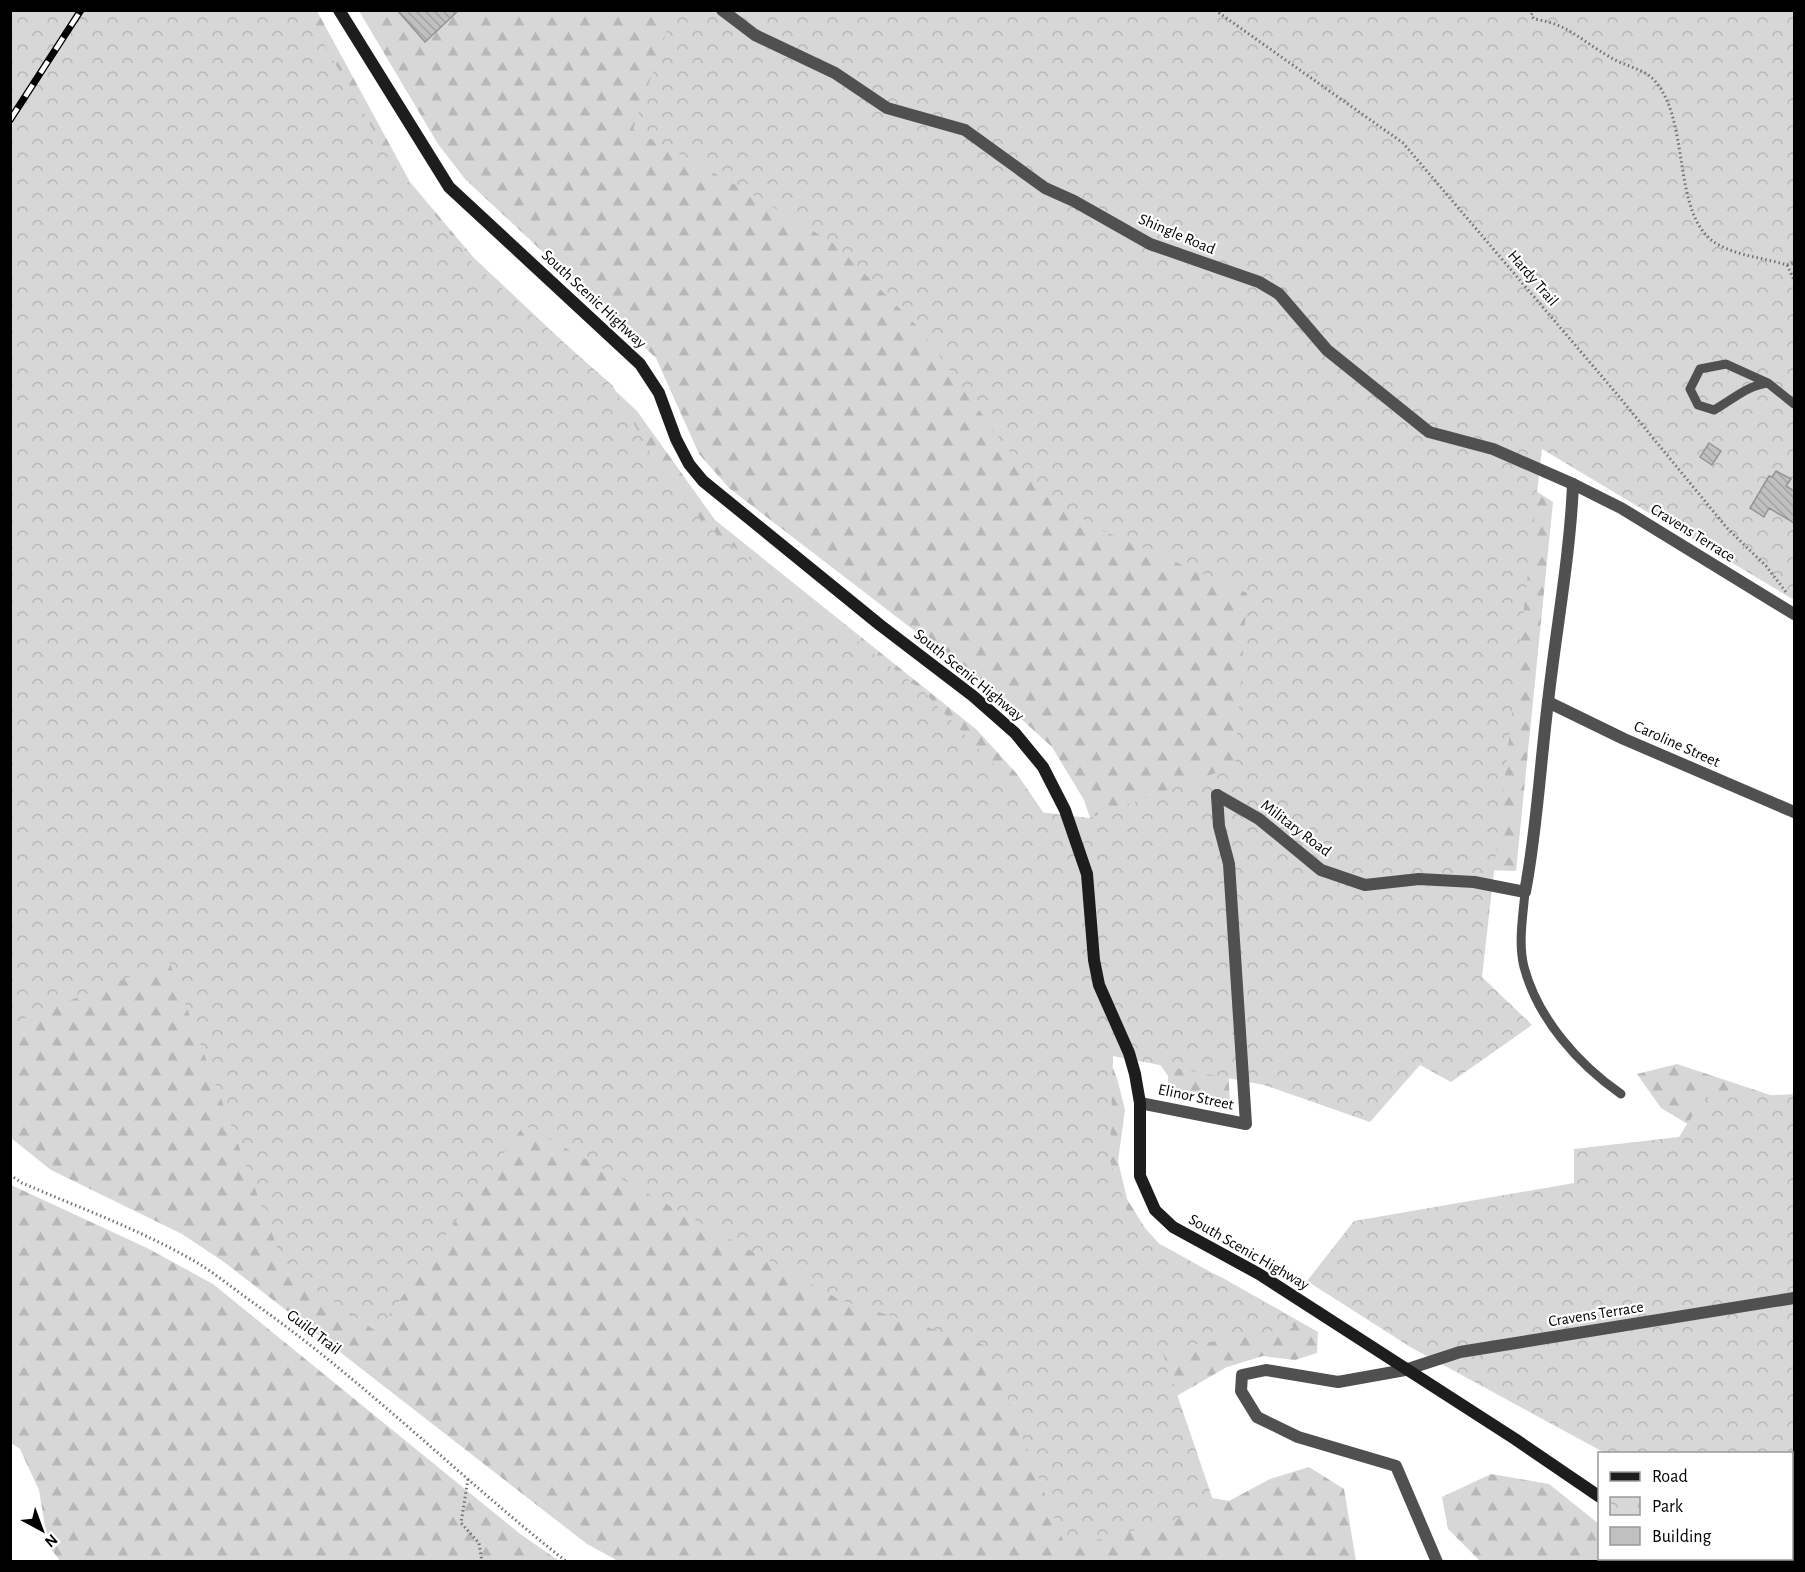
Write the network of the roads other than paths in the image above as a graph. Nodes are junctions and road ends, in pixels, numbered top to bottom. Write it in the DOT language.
graph roads {
  1 [pos="339,10"];
  2 [pos="722,10"];
  3 [pos="1768,383"];
  4 [pos="1794,404"];
  5 [pos="1573,484"];
  6 [pos="1794,614"];
  7 [pos="1548,702"];
  8 [pos="1794,812"];
  9 [pos="1525,892"];
  10 [pos="1621,1094"];
  11 [pos="1140,1103"];
  12 [pos="1246,1124"];
  13 [pos="1794,1298"];
  14 [pos="1405,1370"];
  15 [pos="1598,1496"];
  16 [pos="1437,1562"];
  1 -- 11 [label="main road, South Scenic Highway"];
  2 -- 5 [label="street, Shingle Road"];
  3 -- 3 [label="lane"];
  3 -- 4 [label="lane"];
  5 -- 6 [label="street, Cravens Terrace"];
  5 -- 7 [label="street"];
  7 -- 8 [label="street, Caroline Street"];
  7 -- 9 [label="street"];
  9 -- 10 [label="lane"];
  9 -- 12 [label="street, Military Road"];
  11 -- 12 [label="street, Elinor Street"];
  11 -- 14 [label="main road, South Scenic Highway"];
  13 -- 14 [label="street, Cravens Terrace"];
  14 -- 15 [label="main road, South Scenic Highway"];
  14 -- 16 [label="street, Cravens Terrace"];
}
